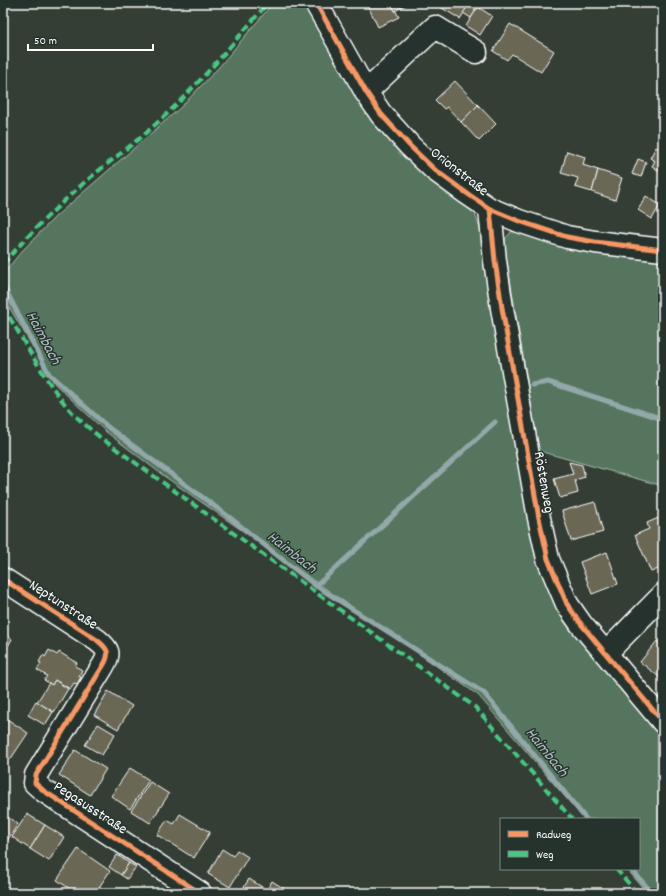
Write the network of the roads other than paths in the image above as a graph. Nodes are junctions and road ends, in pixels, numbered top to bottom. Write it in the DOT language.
graph roads {
  1 [pos="316,3"];
  2 [pos="476,52"];
  3 [pos="366,92"];
  4 [pos="490,209"];
  5 [pos="663,250"];
  6 [pos="3,579"];
  7 [pos="663,595"];
  8 [pos="108,654"];
  9 [pos="606,654"];
  10 [pos="663,722"];
  11 [pos="200,893"];
  1 -- 3 [label="street, Orionstraße"];
  2 -- 3 [label="street"];
  3 -- 4 [label="street, Orionstraße"];
  4 -- 5 [label="street, Orionstraße"];
  4 -- 9 [label="street, Röstenweg"];
  6 -- 8 [label="street, Neptunstraße"];
  7 -- 9 [label="street"];
  8 -- 11 [label="street, Pegasusstraße"];
  9 -- 10 [label="street, Röstenweg"];
}
